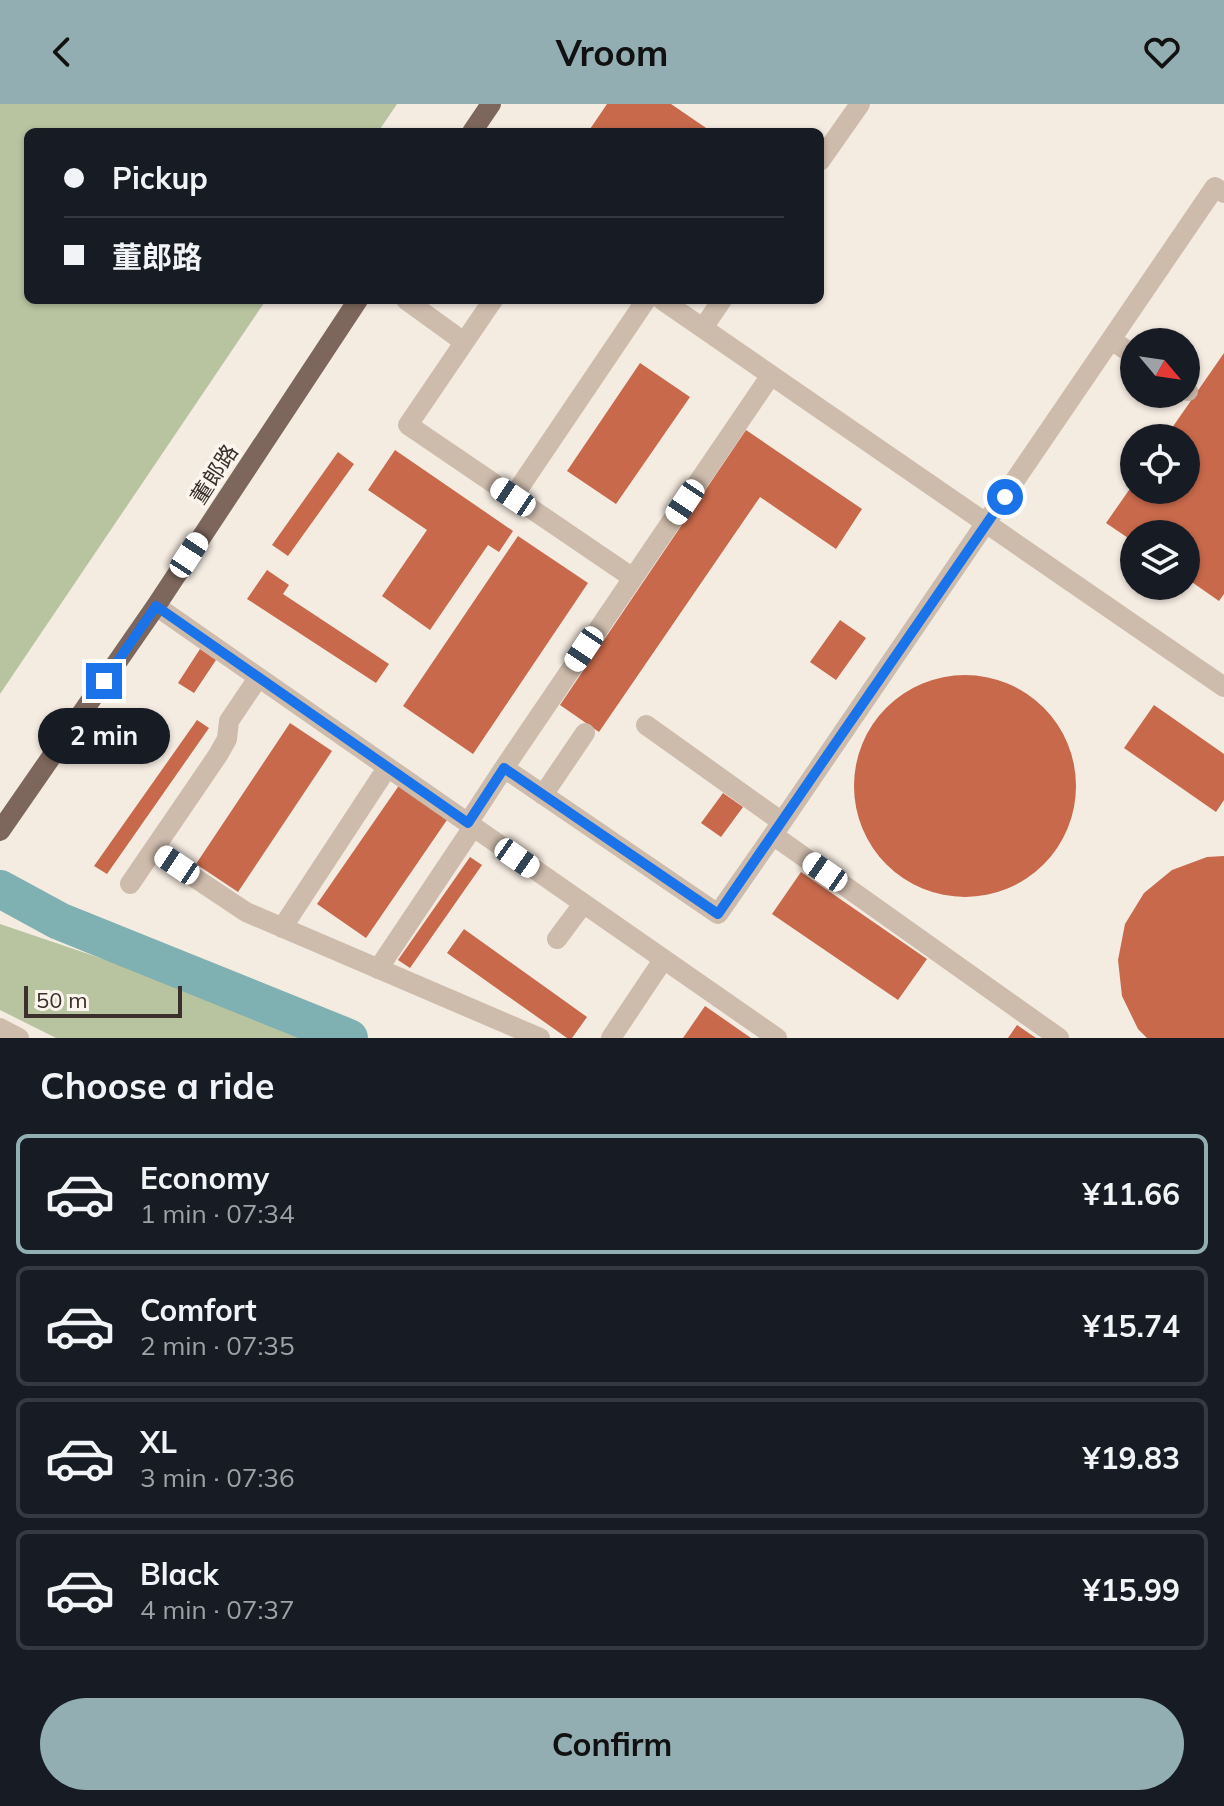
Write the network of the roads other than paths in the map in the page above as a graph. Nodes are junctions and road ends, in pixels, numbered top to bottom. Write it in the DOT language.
graph roads {
  1 [pos="491,104"];
  2 [pos="860,104"];
  3 [pos="475,128"];
  4 [pos="824,155"];
  5 [pos="1224,193"];
  6 [pos="355,304"];
  7 [pos="412,304"];
  8 [pos="490,304"];
  9 [pos="643,304"];
  10 [pos="668,304"];
  11 [pos="719,304"];
  12 [pos="703,328"];
  13 [pos="1111,340"];
  14 [pos="464,342"];
  15 [pos="1120,346"];
  16 [pos="771,375"];
  17 [pos="513,497"];
  18 [pos="987,523"];
  19 [pos="633,578"];
  20 [pos="156,606"];
  21 [pos="258,678"];
  22 [pos="1224,687"];
  23 [pos="646,725"];
  24 [pos="585,733"];
  25 [pos="387,768"];
  26 [pos="504,768"];
  27 [pos="543,795"];
  28 [pos="470,825"];
  29 [pos="778,829"];
  30 [pos="0,831"];
  31 [pos="153,850"];
  32 [pos="130,884"];
  33 [pos="583,904"];
  34 [pos="282,928"];
  35 [pos="557,939"];
  36 [pos="663,960"];
  37 [pos="378,969"];
  38 [pos="0,1028"];
  39 [pos="19,1038"];
  40 [pos="540,1038"];
  41 [pos="611,1038"];
  42 [pos="777,1038"];
  43 [pos="1059,1038"];
  1 -- 3 [label="main road"];
  2 -- 4 [label="street"];
  5 -- 13 [label="street"];
  6 -- 20 [label="main road, 董郎路"];
  7 -- 14 [label="street"];
  8 -- 14 [label="street"];
  9 -- 17 [label="street"];
  10 -- 12 [label="street"];
  11 -- 12 [label="street"];
  12 -- 16 [label="street"];
  13 -- 15 [label="street"];
  13 -- 18 [label="street"];
  14 -- 17 [label="street"];
  16 -- 18 [label="street"];
  16 -- 19 [label="street"];
  17 -- 19 [label="street"];
  18 -- 22 [label="street"];
  18 -- 29 [label="street"];
  19 -- 26 [label="street"];
  20 -- 21 [label="street"];
  20 -- 30 [label="main road, 董郎路"];
  21 -- 25 [label="street"];
  21 -- 31 [label="street"];
  23 -- 29 [label="street"];
  24 -- 27 [label="street"];
  25 -- 28 [label="street"];
  25 -- 34 [label="street"];
  26 -- 27 [label="street"];
  26 -- 28 [label="street"];
  27 -- 29 [label="street"];
  28 -- 33 [label="street"];
  28 -- 37 [label="street"];
  29 -- 43 [label="street"];
  31 -- 32 [label="street"];
  31 -- 34 [label="street"];
  33 -- 35 [label="street"];
  33 -- 36 [label="street"];
  34 -- 37 [label="street"];
  36 -- 41 [label="street"];
  36 -- 42 [label="street"];
  37 -- 40 [label="street"];
  38 -- 39 [label="street"];
}
